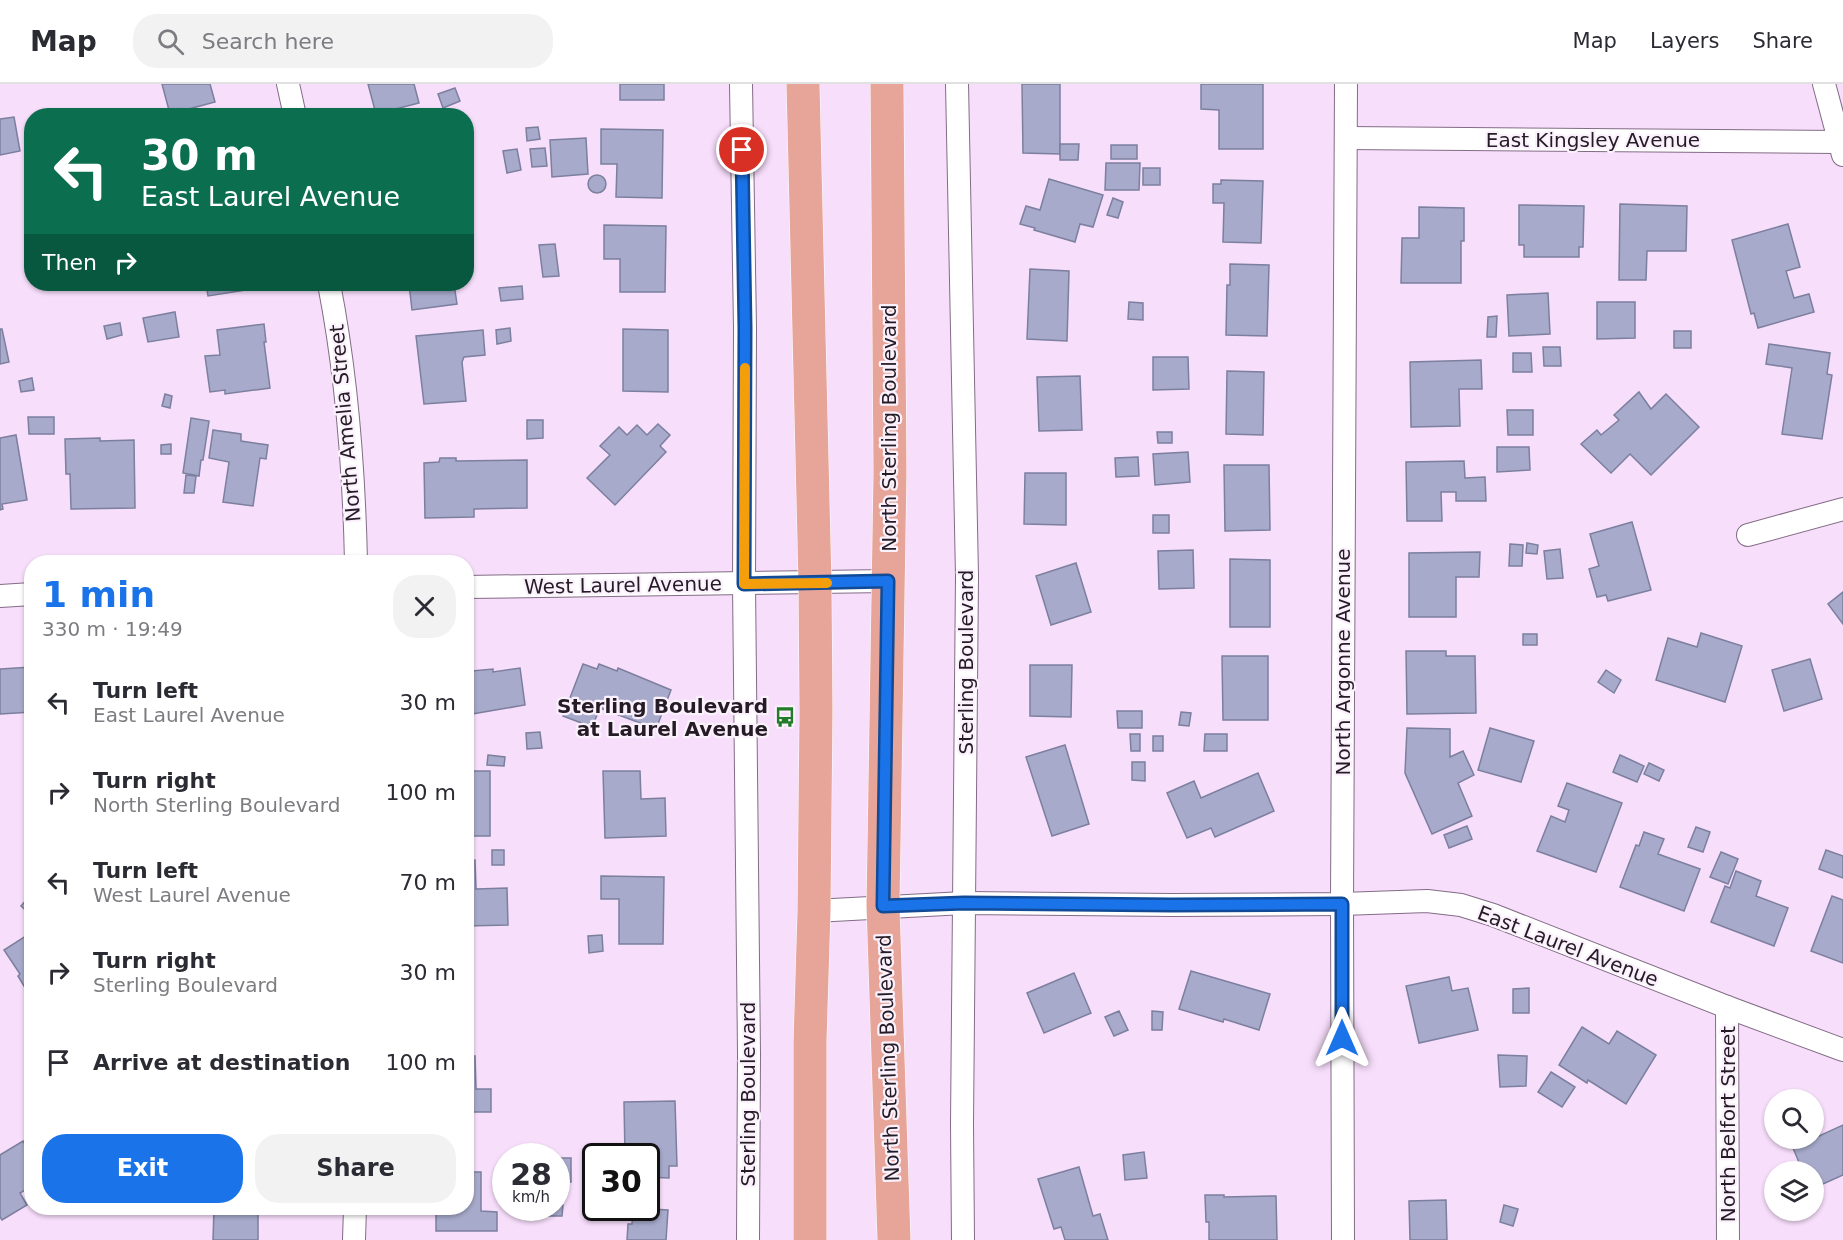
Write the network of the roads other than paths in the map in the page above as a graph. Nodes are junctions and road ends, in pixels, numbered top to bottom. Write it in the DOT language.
graph roads {
  1 [pos="288,84"];
  2 [pos="741,84"];
  3 [pos="803,84"];
  4 [pos="888,84"];
  5 [pos="957,84"];
  6 [pos="1346,84"];
  7 [pos="1824,84"];
  8 [pos="294,108"];
  9 [pos="1347,138"];
  10 [pos="1841,148"];
  11 [pos="330,291"];
  12 [pos="1843,509"];
  13 [pos="1748,535"];
  14 [pos="356,555"];
  15 [pos="888,581"];
  16 [pos="815,583"];
  17 [pos="744,584"];
  18 [pos="474,587"];
  19 [pos="24,594"];
  20 [pos="0,596"];
  21 [pos="964,903"];
  22 [pos="1342,904"];
  23 [pos="883,906"];
  24 [pos="814,910"];
  25 [pos="1727,1007"];
  26 [pos="1843,1050"];
  27 [pos="355,1215"];
  28 [pos="354,1240"];
  29 [pos="748,1240"];
  30 [pos="810,1240"];
  31 [pos="894,1240"];
  32 [pos="963,1240"];
  33 [pos="1343,1240"];
  34 [pos="1728,1240"];
  1 -- 8 [label="street"];
  2 -- 17 [label="street, Sterling Boulevard"];
  3 -- 16 [label="main road"];
  4 -- 15 [label="main road, North Sterling Boulevard"];
  5 -- 21 [label="street, Sterling Boulevard"];
  6 -- 9 [label="street, North Argonne Avenue"];
  7 -- 10 [label="street"];
  9 -- 10 [label="street, East Kingsley Avenue"];
  9 -- 22 [label="street, North Argonne Avenue"];
  11 -- 14 [label="street, North Amelia Street"];
  12 -- 13 [label="street"];
  15 -- 16 [label="street, West Laurel Avenue"];
  15 -- 23 [label="main road, North Sterling Boulevard"];
  16 -- 17 [label="street, West Laurel Avenue"];
  16 -- 24 [label="main road"];
  17 -- 18 [label="street, West Laurel Avenue"];
  17 -- 29 [label="street, Sterling Boulevard"];
  19 -- 20 [label="street"];
  21 -- 22 [label="street, East Laurel Avenue"];
  21 -- 23 [label="street, East Laurel Avenue"];
  21 -- 32 [label="street, Sterling Boulevard"];
  22 -- 25 [label="street, East Laurel Avenue"];
  22 -- 33 [label="street, North Argonne Avenue"];
  23 -- 24 [label="street, East Laurel Avenue"];
  23 -- 31 [label="main road, North Sterling Boulevard"];
  24 -- 30 [label="main road"];
  25 -- 26 [label="street, East Laurel Avenue"];
  25 -- 34 [label="street, North Belfort Street"];
  27 -- 28 [label="street"];
}
